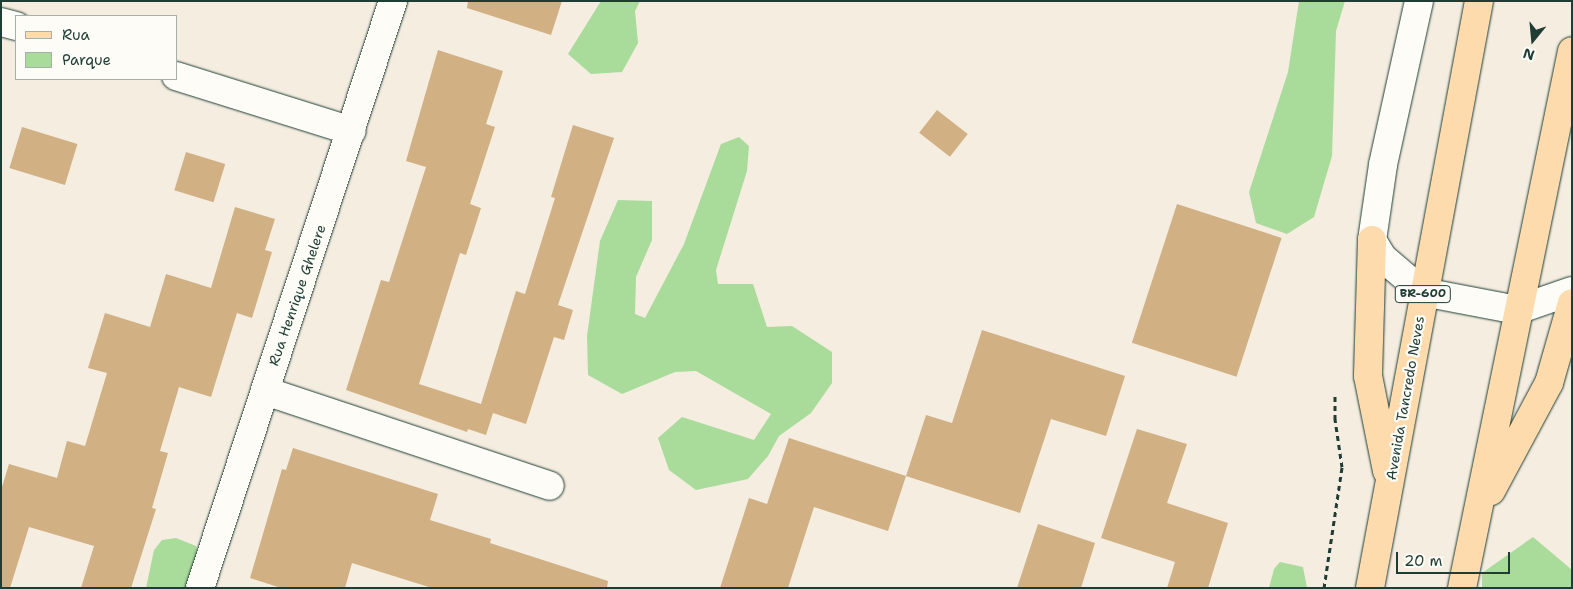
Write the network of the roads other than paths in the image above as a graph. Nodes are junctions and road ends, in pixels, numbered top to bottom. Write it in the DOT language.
graph roads {
  1 [pos="393,1"];
  2 [pos="1419,1"];
  3 [pos="1479,1"];
  4 [pos="1,22"];
  5 [pos="15,26"];
  6 [pos="1572,52"];
  7 [pos="178,77"];
  8 [pos="352,131"];
  9 [pos="1372,240"];
  10 [pos="1572,291"];
  11 [pos="1423,292"];
  12 [pos="1572,303"];
  13 [pos="1517,310"];
  14 [pos="265,391"];
  15 [pos="550,486"];
  16 [pos="1390,486"];
  17 [pos="1478,514"];
  18 [pos="200,588"];
  19 [pos="1370,588"];
  20 [pos="1462,588"];
  1 -- 8 [label="street, Rua Henrique Ghelere"];
  2 -- 9 [label="street"];
  3 -- 11 [label="main road, Avenida Tancredo Neves / BR-600"];
  4 -- 5 [label="street"];
  6 -- 13 [label="main road"];
  7 -- 8 [label="street"];
  8 -- 14 [label="street, Rua Henrique Ghelere"];
  9 -- 11 [label="street"];
  9 -- 16 [label="main road"];
  10 -- 13 [label="street"];
  11 -- 13 [label="street"];
  11 -- 16 [label="main road, Avenida Tancredo Neves / BR-600"];
  12 -- 17 [label="main road"];
  13 -- 17 [label="main road"];
  14 -- 15 [label="street"];
  14 -- 18 [label="street, Rua Henrique Ghelere"];
  16 -- 19 [label="main road, Avenida Tancredo Neves / BR-600"];
  17 -- 20 [label="main road"];
}
